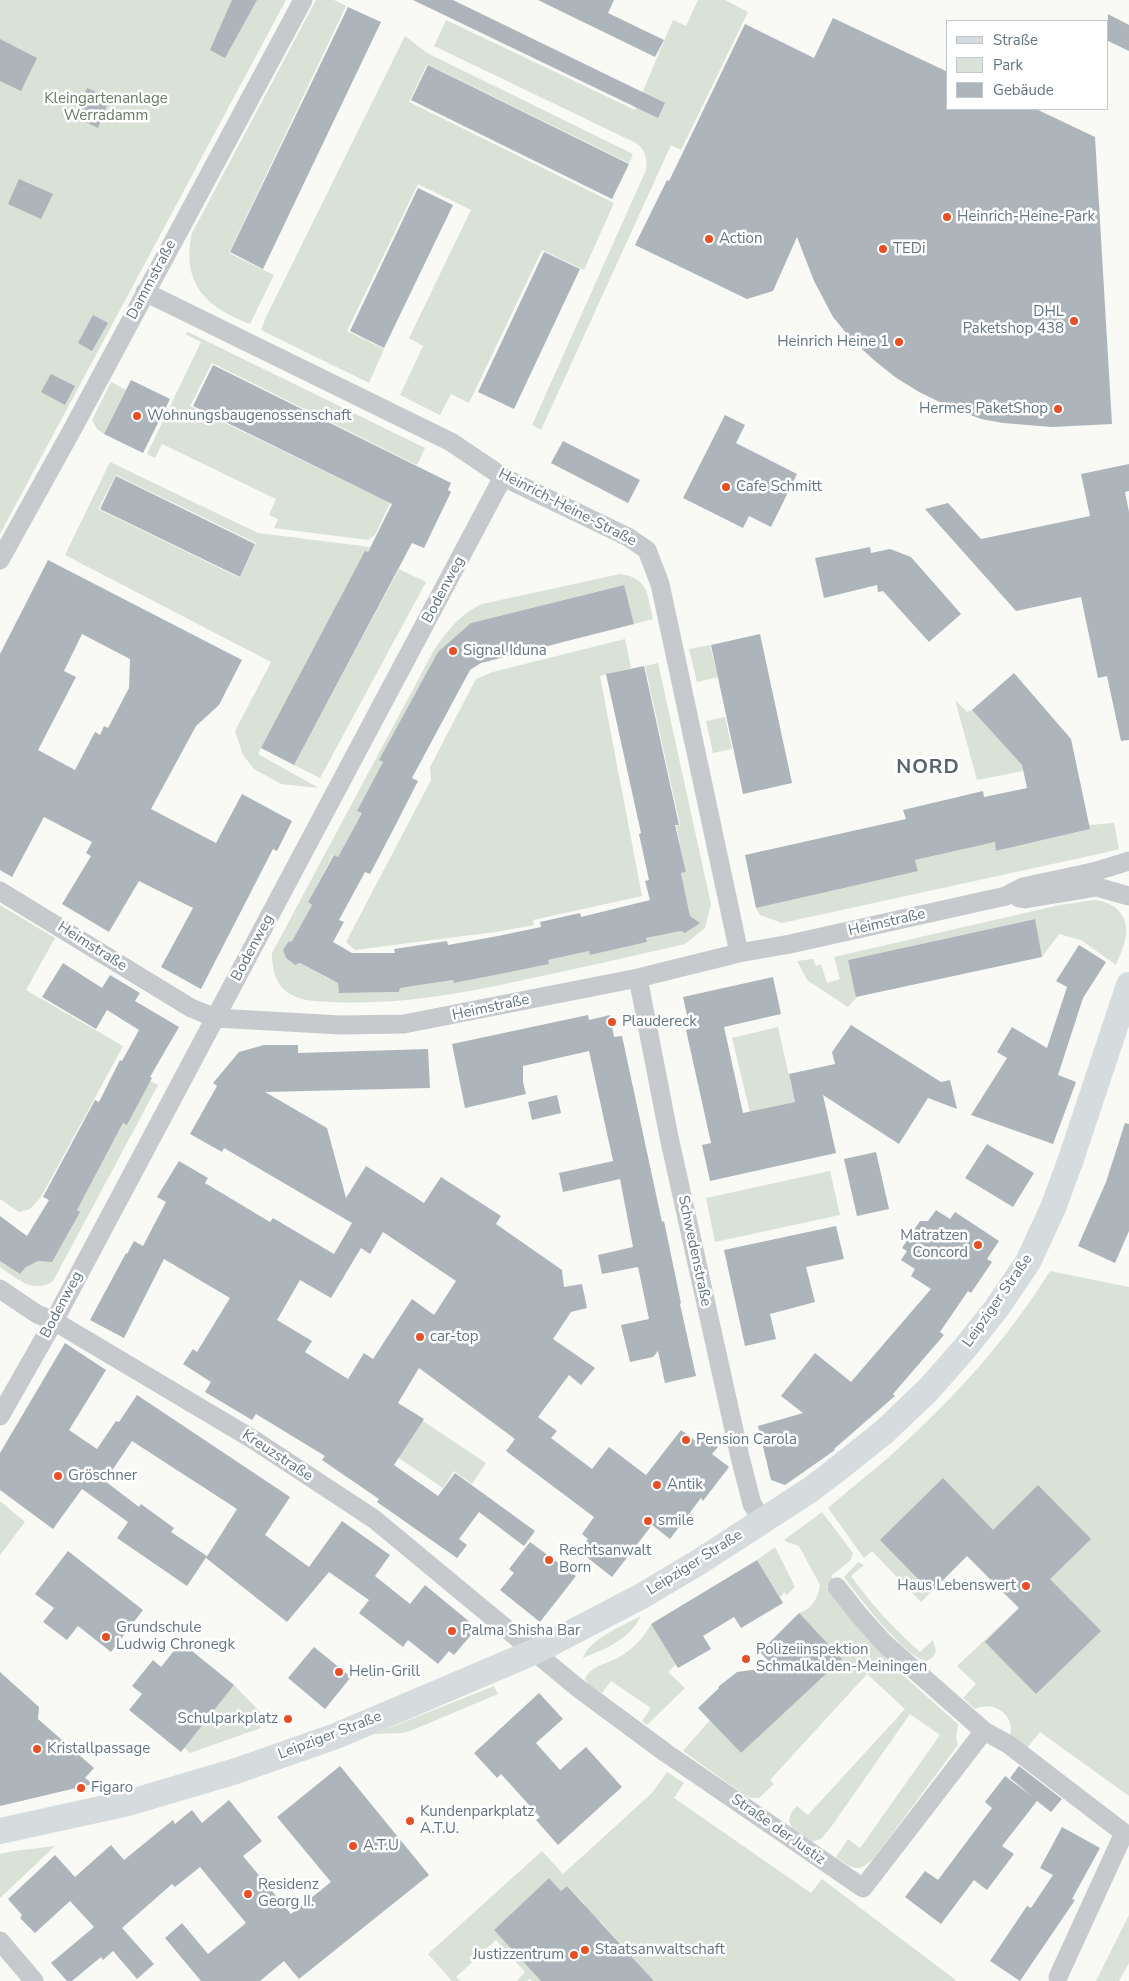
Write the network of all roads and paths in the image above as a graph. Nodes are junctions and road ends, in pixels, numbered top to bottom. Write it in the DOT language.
graph roads {
  1 [pos="303,0"];
  2 [pos="145,292"];
  3 [pos="503,477"];
  4 [pos="0,560"];
  5 [pos="1129,861"];
  6 [pos="0,891"];
  7 [pos="1006,896"];
  8 [pos="1129,896"];
  9 [pos="739,953"];
  10 [pos="638,978"];
  11 [pos="1129,985"];
  12 [pos="216,1018"];
  13 [pos="0,1289"];
  14 [pos="54,1321"];
  15 [pos="0,1416"];
  16 [pos="763,1521"];
  17 [pos="837,1587"];
  18 [pos="536,1651"];
  19 [pos="984,1731"];
  20 [pos="0,1831"];
  21 [pos="0,1941"];
  22 [pos="1058,1978"];
  23 [pos="34,1981"];
  1 -- 2 [label="street, Dammstraße"];
  2 -- 3 [label="street, Heinrich-Heine-Straße"];
  2 -- 4 [label="street, Dammstraße"];
  3 -- 9 [label="street, Heinrich-Heine-Straße"];
  3 -- 12 [label="street, Bodenweg"];
  5 -- 7 [label="street, Heimstraße"];
  6 -- 12 [label="street, Heimstraße"];
  7 -- 8 [label="street, Heimstraße"];
  7 -- 9 [label="street, Heimstraße"];
  9 -- 10 [label="street, Heimstraße"];
  10 -- 12 [label="street, Heimstraße"];
  10 -- 16 [label="street, Schwedenstraße"];
  11 -- 16 [label="main road, Leipziger Straße"];
  12 -- 14 [label="street, Bodenweg"];
  13 -- 14 [label="street, Kreuzstraße"];
  14 -- 15 [label="street, Bodenweg"];
  14 -- 18 [label="street, Kreuzstraße"];
  16 -- 18 [label="main road, Leipziger Straße"];
  17 -- 19 [label="street"];
  18 -- 19 [label="street, Straße der Justiz"];
  18 -- 20 [label="main road, Leipziger Straße"];
  19 -- 22 [label="street"];
  21 -- 23 [label="street"];
}
